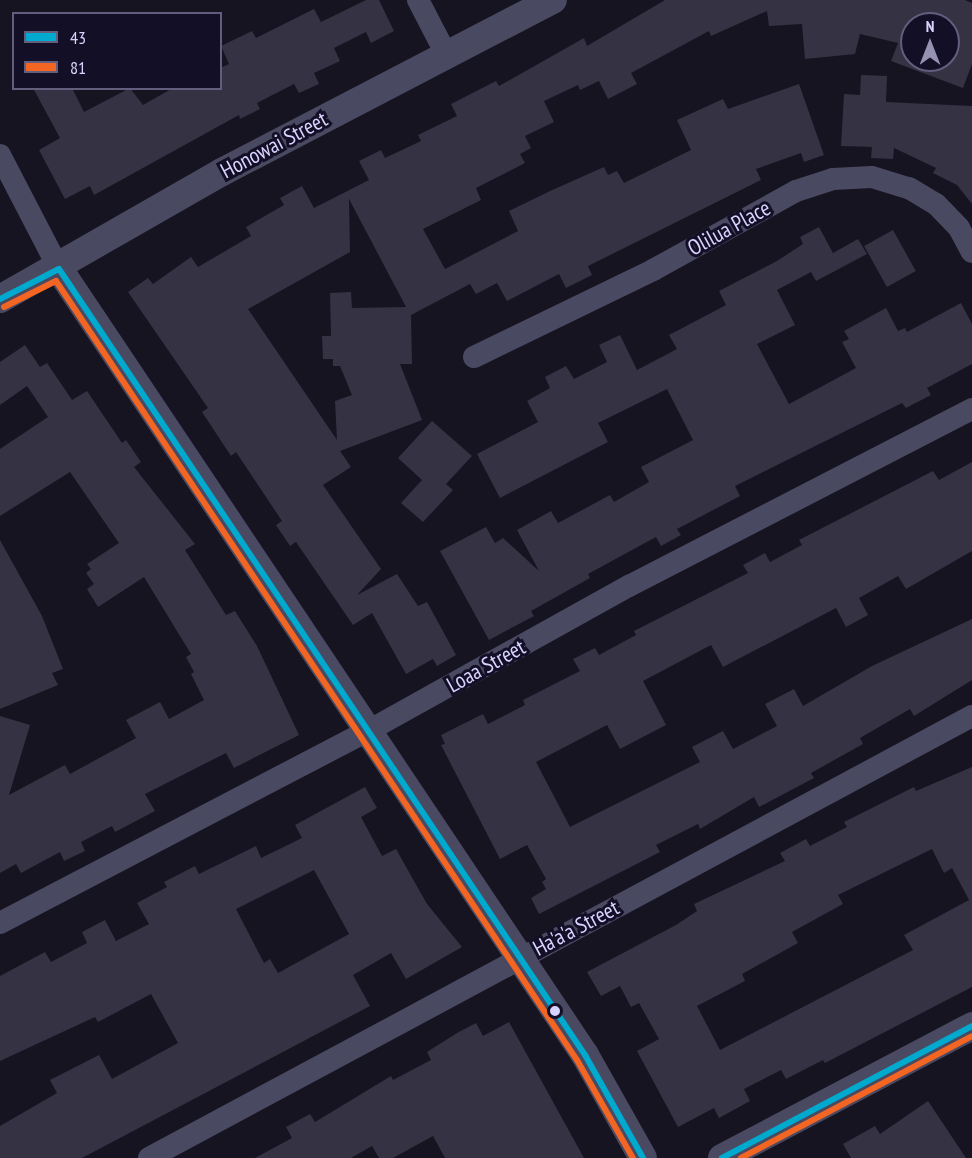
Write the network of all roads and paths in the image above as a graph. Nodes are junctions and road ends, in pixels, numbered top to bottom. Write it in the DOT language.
graph roads {
  1 [pos="418,0"];
  2 [pos="553,0"];
  3 [pos="447,54"];
  4 [pos="0,155"];
  5 [pos="972,252"];
  6 [pos="59,269"];
  7 [pos="0,299"];
  8 [pos="474,357"];
  9 [pos="972,409"];
  10 [pos="972,716"];
  11 [pos="368,731"];
  12 [pos="0,923"];
  13 [pos="519,958"];
  14 [pos="972,1026"];
  15 [pos="149,1158"];
  16 [pos="643,1158"];
  17 [pos="722,1158"];
  1 -- 3 [label="street"];
  2 -- 3 [label="street, Honowai Street"];
  3 -- 6 [label="street, Honowai Street"];
  4 -- 6 [label="street"];
  5 -- 8 [label="street, Olilua Place"];
  6 -- 7 [label="street, Honowai Street"];
  6 -- 11 [label="street"];
  9 -- 11 [label="street, Loaa Street"];
  10 -- 13 [label="street, Ha'a'a Street"];
  11 -- 12 [label="street, Loaa Street"];
  11 -- 13 [label="street"];
  13 -- 15 [label="street, Ha'a'a Street"];
  13 -- 16 [label="street"];
  14 -- 17 [label="street"];
}
